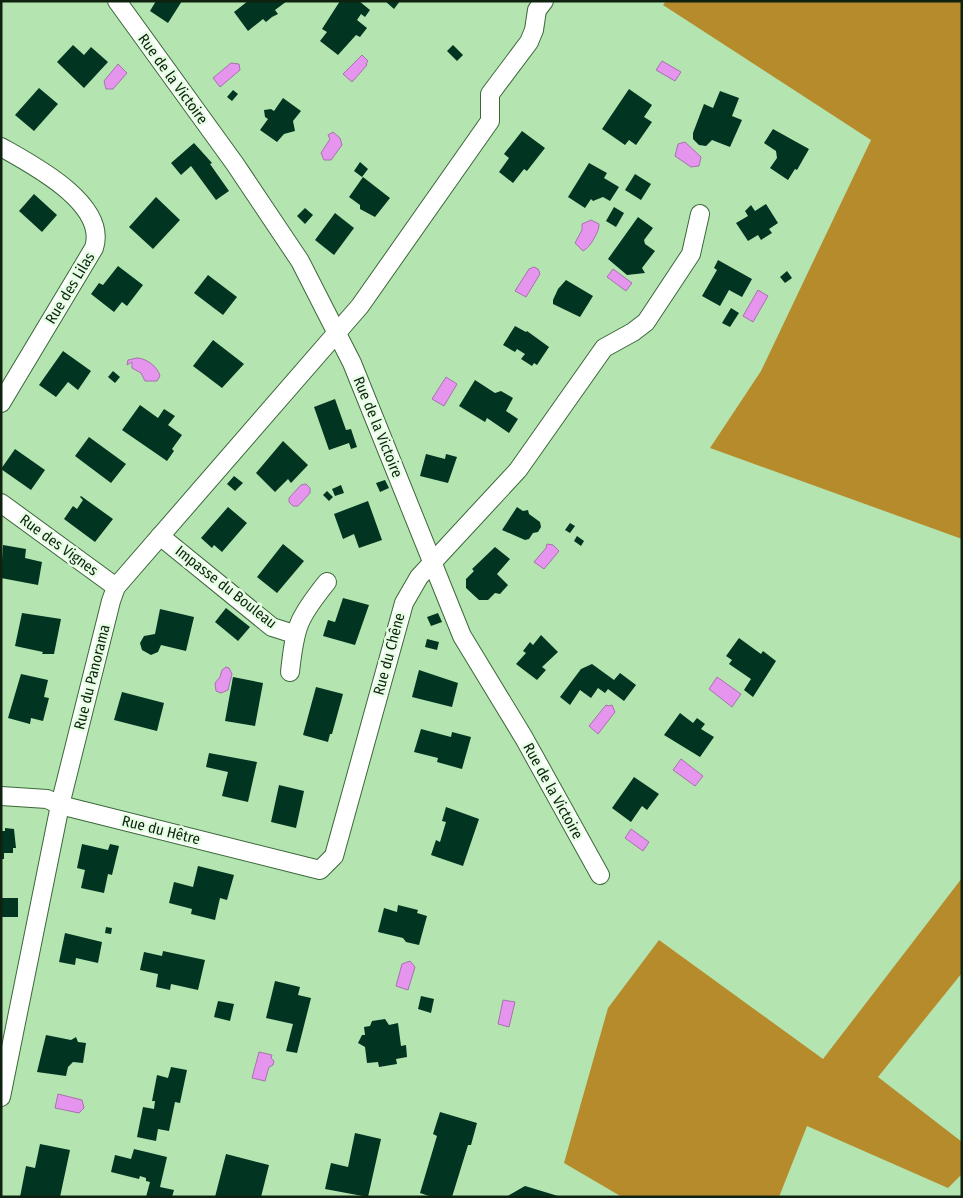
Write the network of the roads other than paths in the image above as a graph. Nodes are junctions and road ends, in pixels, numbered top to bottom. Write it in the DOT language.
graph roads {
  1 [pos="116,1"];
  2 [pos="536,4"];
  3 [pos="1,147"];
  4 [pos="700,214"];
  5 [pos="338,334"];
  6 [pos="1,403"];
  7 [pos="1,503"];
  8 [pos="160,536"];
  9 [pos="433,563"];
  10 [pos="327,582"];
  11 [pos="116,587"];
  12 [pos="294,634"];
  13 [pos="290,672"];
  14 [pos="1,796"];
  15 [pos="60,805"];
  16 [pos="320,870"];
  17 [pos="600,875"];
  18 [pos="1,1097"];
  1 -- 5 [label="street, Rue de la Victoire"];
  2 -- 5 [label="street, Rue du Panorama"];
  3 -- 6 [label="street, Rue des Lilas"];
  4 -- 9 [label="street, Rue du Chêne"];
  5 -- 8 [label="street, Rue du Panorama"];
  5 -- 9 [label="street, Rue de la Victoire"];
  7 -- 11 [label="street, Rue des Vignes"];
  8 -- 11 [label="street, Rue du Panorama"];
  8 -- 12 [label="street, Impasse du Bouleau"];
  9 -- 16 [label="street, Rue du Chêne"];
  9 -- 17 [label="street, Rue de la Victoire"];
  10 -- 12 [label="street, Impasse du Bouleau"];
  11 -- 15 [label="street, Rue du Panorama"];
  12 -- 13 [label="street, Impasse du Bouleau"];
  14 -- 15 [label="street, Rue du Hêtre"];
  15 -- 16 [label="street, Rue du Hêtre"];
  15 -- 18 [label="street, Rue du Panorama"];
}
